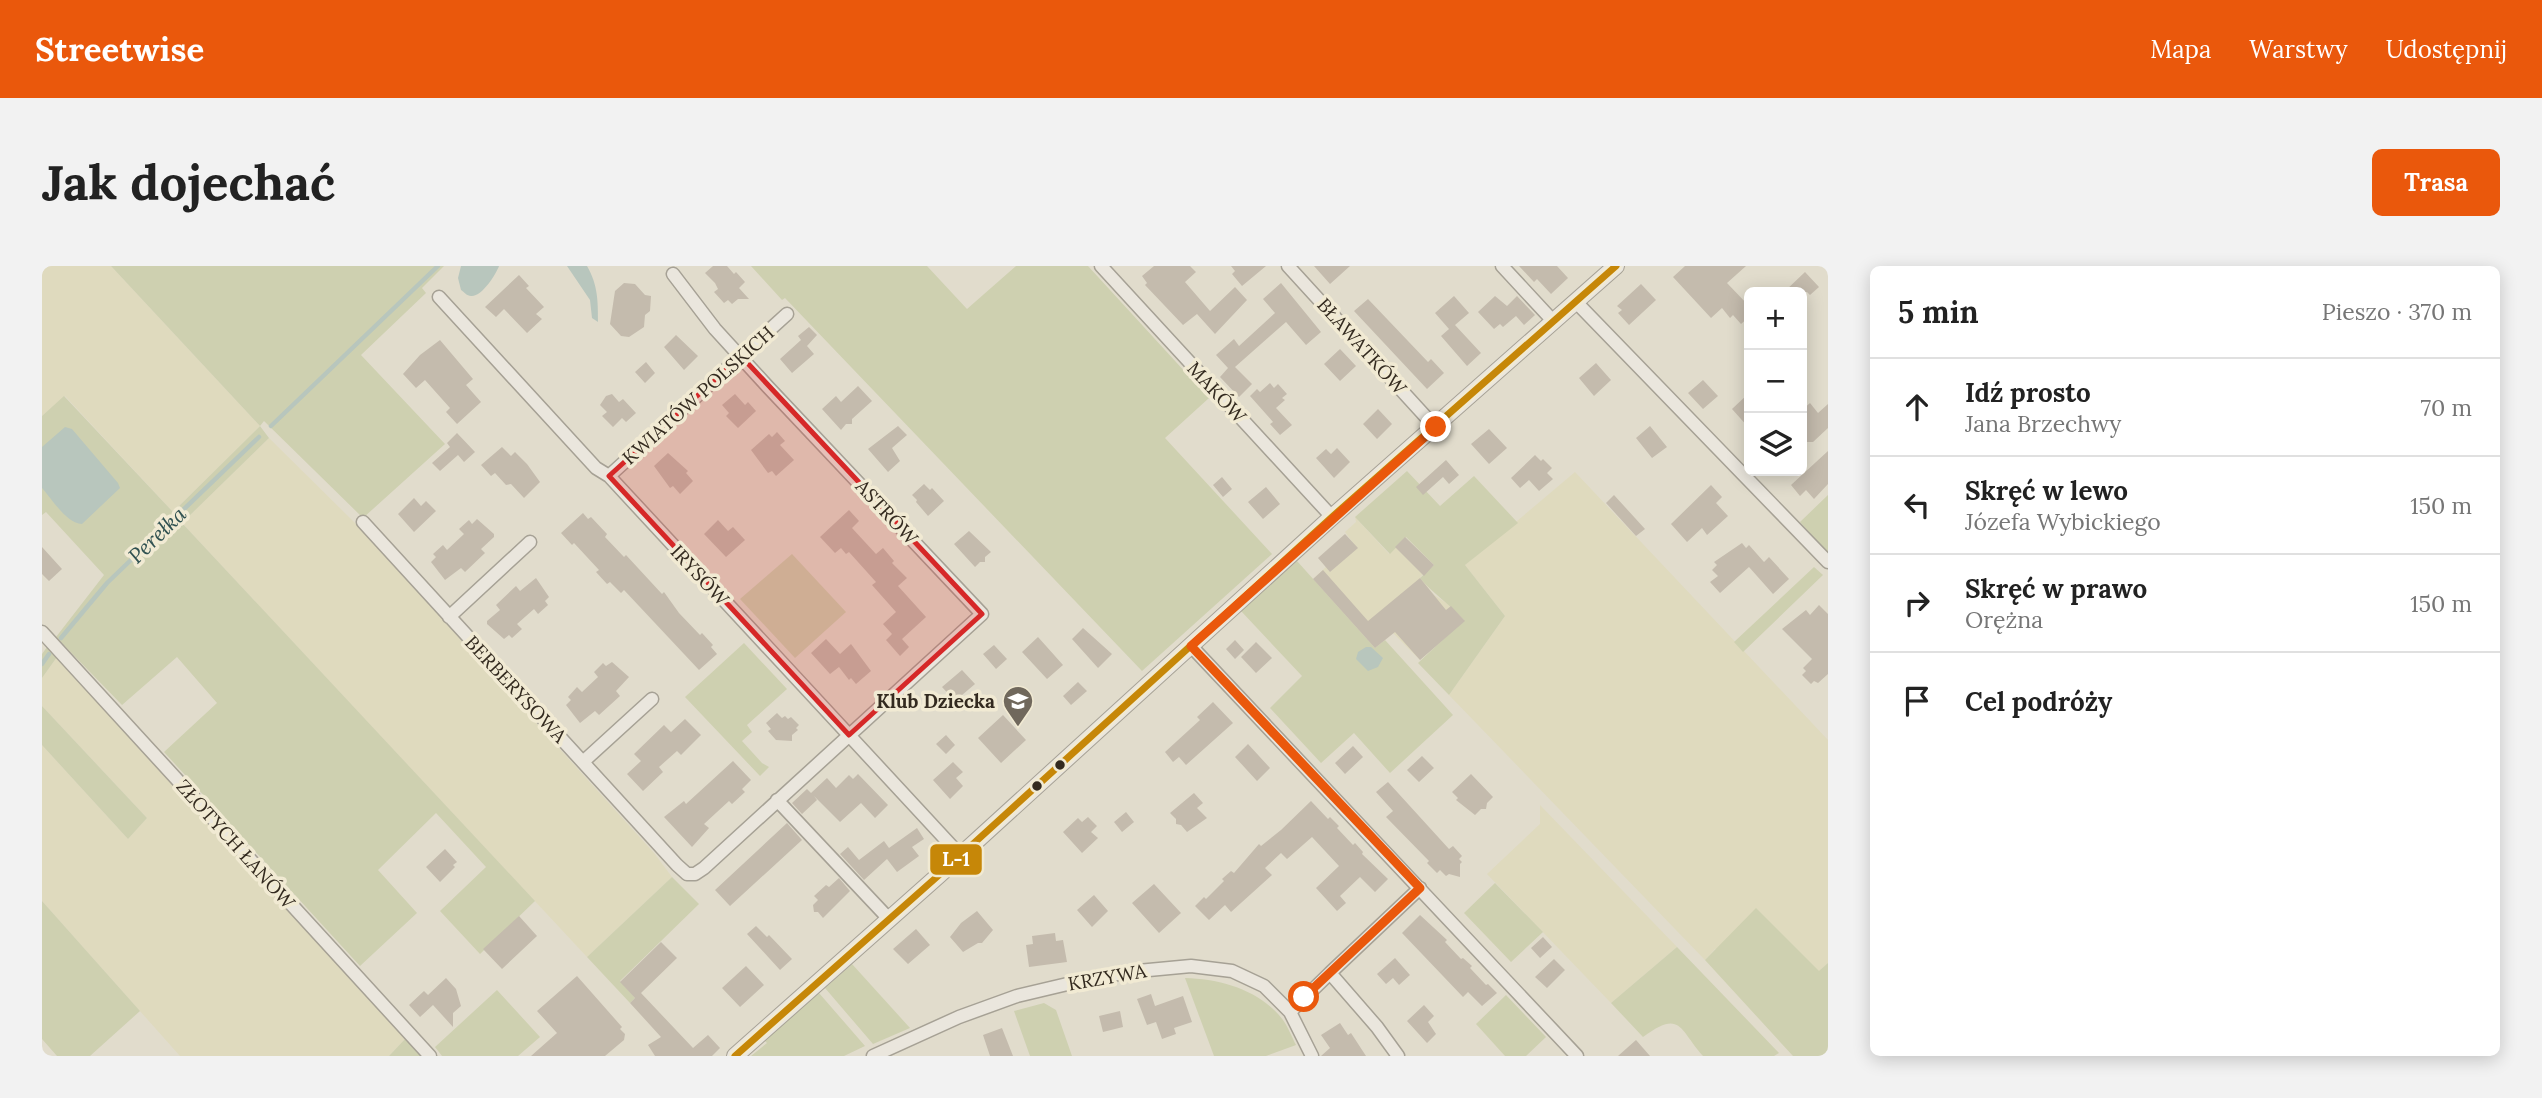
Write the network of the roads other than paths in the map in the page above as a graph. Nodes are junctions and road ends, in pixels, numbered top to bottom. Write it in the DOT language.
graph roads {
  1 [pos="1101,266"];
  2 [pos="1288,266"];
  3 [pos="1502,266"];
  4 [pos="1616,266"];
  5 [pos="673,274"];
  6 [pos="439,297"];
  7 [pos="1576,302"];
  8 [pos="787,314"];
  9 [pos="1554,322"];
  10 [pos="741,356"];
  11 [pos="1436,427"];
  12 [pos="609,476"];
  13 [pos="1332,517"];
  14 [pos="363,522"];
  15 [pos="530,542"];
  16 [pos="1828,562"];
  17 [pos="449,617"];
  18 [pos="42,632"];
  19 [pos="1191,646"];
  20 [pos="652,699"];
  21 [pos="849,735"];
  22 [pos="584,761"];
  23 [pos="777,800"];
  24 [pos="960,855"];
  25 [pos="1420,888"];
  26 [pos="890,919"];
  27 [pos="1330,973"];
  28 [pos="1290,1012"];
  29 [pos="736,1055"];
  30 [pos="430,1056"];
  31 [pos="873,1056"];
  32 [pos="1312,1056"];
  33 [pos="1398,1056"];
  34 [pos="1577,1056"];
  1 -- 13 [label="street, MAKÓW"];
  2 -- 11 [label="street, BŁAWATKÓW"];
  3 -- 9 [label="street"];
  4 -- 7 [label="street"];
  5 -- 10 [label="street, ASTRÓW"];
  6 -- 12 [label="street, IRYSÓW"];
  7 -- 9 [label="street"];
  7 -- 16 [label="street"];
  8 -- 10 [label="street, KWIATÓW POLSKICH"];
  9 -- 11 [label="street"];
  10 -- 12 [label="street, KWIATÓW POLSKICH"];
  10 -- 21 [label="street, ASTRÓW"];
  11 -- 13 [label="street"];
  12 -- 21 [label="street, IRYSÓW"];
  13 -- 19 [label="street"];
  14 -- 17 [label="street, BERBERYSOWA"];
  15 -- 17 [label="street"];
  17 -- 22 [label="street, BERBERYSOWA"];
  18 -- 30 [label="street, ZŁOTYCH ŁANÓW"];
  19 -- 24 [label="street"];
  19 -- 25 [label="street"];
  20 -- 22 [label="street"];
  21 -- 23 [label="street"];
  21 -- 24 [label="street, IRYSÓW"];
  22 -- 23 [label="street, BERBERYSOWA"];
  23 -- 26 [label="street"];
  24 -- 26 [label="street"];
  25 -- 27 [label="street"];
  25 -- 34 [label="street"];
  26 -- 29 [label="street"];
  27 -- 28 [label="street"];
  27 -- 33 [label="street"];
  28 -- 31 [label="street, KRZYWA"];
  28 -- 32 [label="street, KRZYWA"];
}
